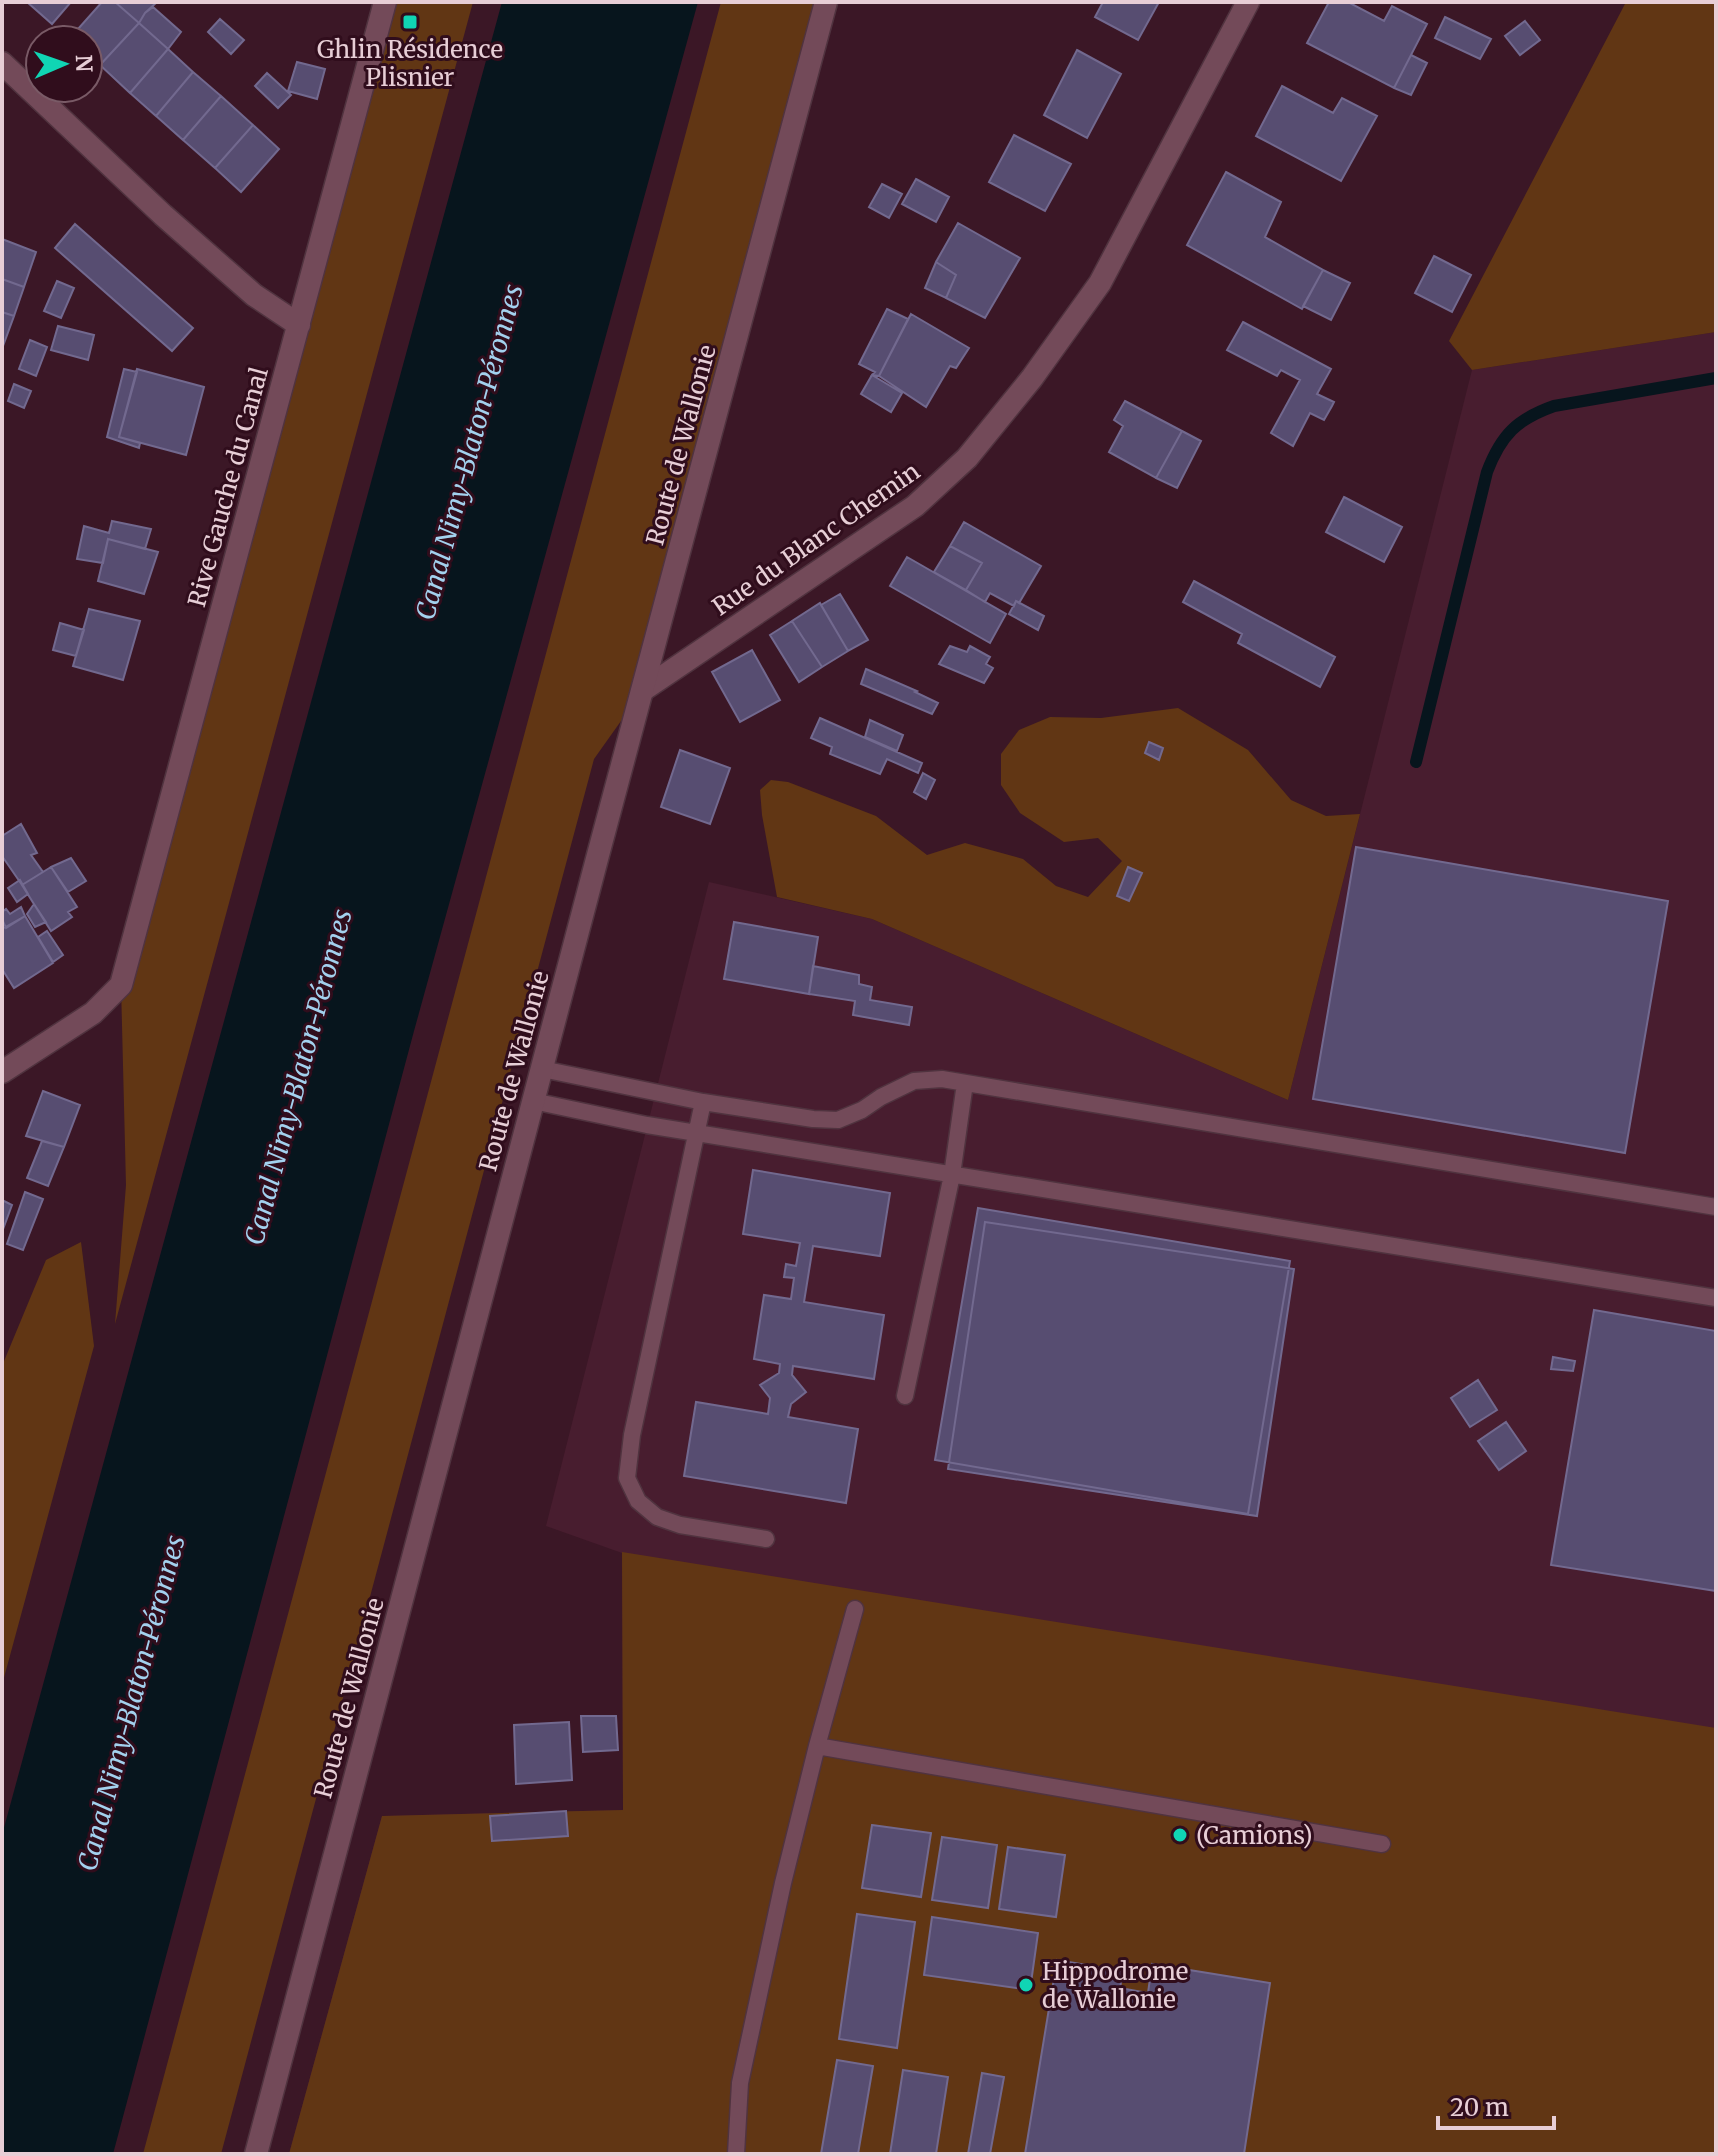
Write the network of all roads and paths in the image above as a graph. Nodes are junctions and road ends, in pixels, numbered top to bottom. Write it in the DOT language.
graph roads {
  1 [pos="385,2"];
  2 [pos="826,2"];
  3 [pos="1248,2"];
  4 [pos="4,71"];
  5 [pos="299,325"];
  6 [pos="643,690"];
  7 [pos="542,1069"];
  8 [pos="2,1072"];
  9 [pos="965,1083"];
  10 [pos="533,1101"];
  11 [pos="703,1102"];
  12 [pos="697,1132"];
  13 [pos="952,1175"];
  14 [pos="1716,1207"];
  15 [pos="1716,1298"];
  16 [pos="905,1396"];
  17 [pos="766,1539"];
  18 [pos="855,1609"];
  19 [pos="817,1746"];
  20 [pos="1382,1844"];
  21 [pos="256,2154"];
  22 [pos="736,2154"];
  1 -- 5 [label="street, Rive Gauche du Canal"];
  2 -- 6 [label="street, Route de Wallonie"];
  3 -- 6 [label="street, Rue du Blanc Chemin"];
  4 -- 5 [label="street"];
  5 -- 8 [label="street, Rive Gauche du Canal"];
  6 -- 7 [label="street, Route de Wallonie"];
  7 -- 10 [label="street, Route de Wallonie"];
  7 -- 11 [label="lane"];
  9 -- 11 [label="lane"];
  9 -- 13 [label="lane"];
  9 -- 14 [label="lane"];
  10 -- 12 [label="lane"];
  10 -- 21 [label="street, Route de Wallonie"];
  11 -- 12 [label="lane"];
  12 -- 13 [label="lane"];
  12 -- 17 [label="lane"];
  13 -- 15 [label="lane"];
  13 -- 16 [label="lane"];
  18 -- 19 [label="lane"];
  19 -- 20 [label="lane"];
  19 -- 22 [label="lane"];
}
